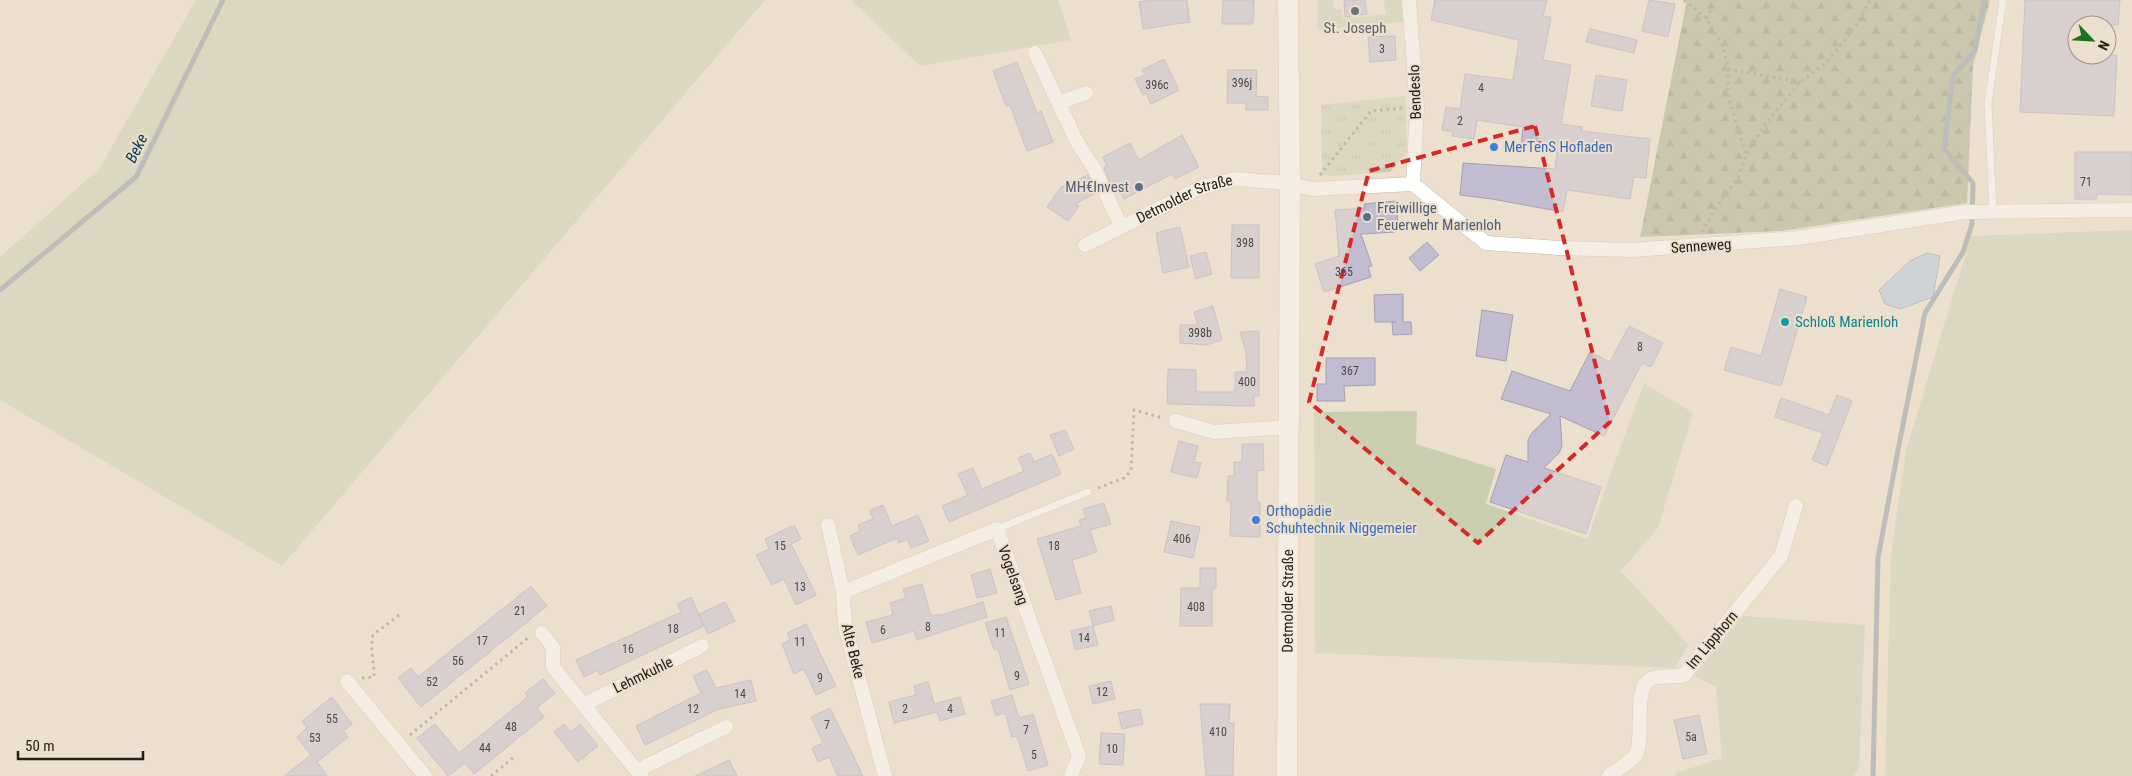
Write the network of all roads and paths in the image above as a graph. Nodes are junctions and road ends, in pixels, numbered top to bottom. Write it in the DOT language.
graph roads {
  1 [pos="1288,0"];
  2 [pos="1408,0"];
  3 [pos="1684,0"];
  4 [pos="1715,0"];
  5 [pos="1870,0"];
  6 [pos="2003,0"];
  7 [pos="1707,19"];
  8 [pos="1035,53"];
  9 [pos="1728,69"];
  10 [pos="1800,82"];
  11 [pos="1086,93"];
  12 [pos="1059,103"];
  13 [pos="1417,107"];
  14 [pos="1746,156"];
  15 [pos="1290,184"];
  16 [pos="1413,184"];
  17 [pos="1313,189"];
  18 [pos="2132,210"];
  19 [pos="1987,211"];
  20 [pos="1121,226"];
  21 [pos="1085,245"];
  22 [pos="1700,246"];
  23 [pos="1176,421"];
  24 [pos="1288,427"];
  25 [pos="1088,492"];
  26 [pos="1796,506"];
  27 [pos="828,525"];
  28 [pos="997,529"];
  29 [pos="843,592"];
  30 [pos="399,615"];
  31 [pos="542,633"];
  32 [pos="518,646"];
  33 [pos="702,646"];
  34 [pos="347,681"];
  35 [pos="585,706"];
  36 [pos="726,727"];
  37 [pos="398,744"];
  38 [pos="515,756"];
  39 [pos="639,774"];
  40 [pos="425,776"];
  41 [pos="491,776"];
  42 [pos="885,776"];
  43 [pos="1072,776"];
  44 [pos="1287,776"];
  45 [pos="1609,776"];
  1 -- 15 [label="street, Detmolder Straße"];
  2 -- 13 [label="street, Bendeslo"];
  3 -- 7 [label="path"];
  4 -- 7 [label="path"];
  5 -- 10 [label="path"];
  6 -- 19 [label="lane"];
  7 -- 9 [label="path"];
  8 -- 12 [label="street"];
  9 -- 10 [label="path"];
  9 -- 14 [label="path"];
  10 -- 14 [label="path"];
  11 -- 12 [label="street"];
  12 -- 20 [label="street"];
  13 -- 16 [label="street, Bendeslo"];
  13 -- 17 [label="path"];
  14 -- 22 [label="path"];
  15 -- 17 [label="street"];
  15 -- 20 [label="street, Detmolder Straße"];
  15 -- 24 [label="street, Detmolder Straße"];
  16 -- 17 [label="street"];
  16 -- 22 [label="street, Senneweg"];
  18 -- 19 [label="street, Senneweg"];
  19 -- 22 [label="street, Senneweg"];
  20 -- 21 [label="street, Detmolder Straße"];
  23 -- 24 [label="street"];
  23 -- 25 [label="path"];
  24 -- 44 [label="street, Detmolder Straße"];
  25 -- 28 [label="lane"];
  26 -- 45 [label="street, Im Lipphorn"];
  27 -- 29 [label="street, Alte Beke"];
  28 -- 29 [label="street, Vogelsang"];
  28 -- 43 [label="street, Vogelsang"];
  29 -- 42 [label="street, Alte Beke"];
  30 -- 34 [label="path"];
  31 -- 35 [label="street"];
  32 -- 37 [label="path"];
  33 -- 35 [label="street, Lehmkuhle"];
  34 -- 37 [label="street"];
  35 -- 39 [label="street"];
  36 -- 39 [label="street"];
  37 -- 40 [label="street"];
  38 -- 41 [label="path"];
}
